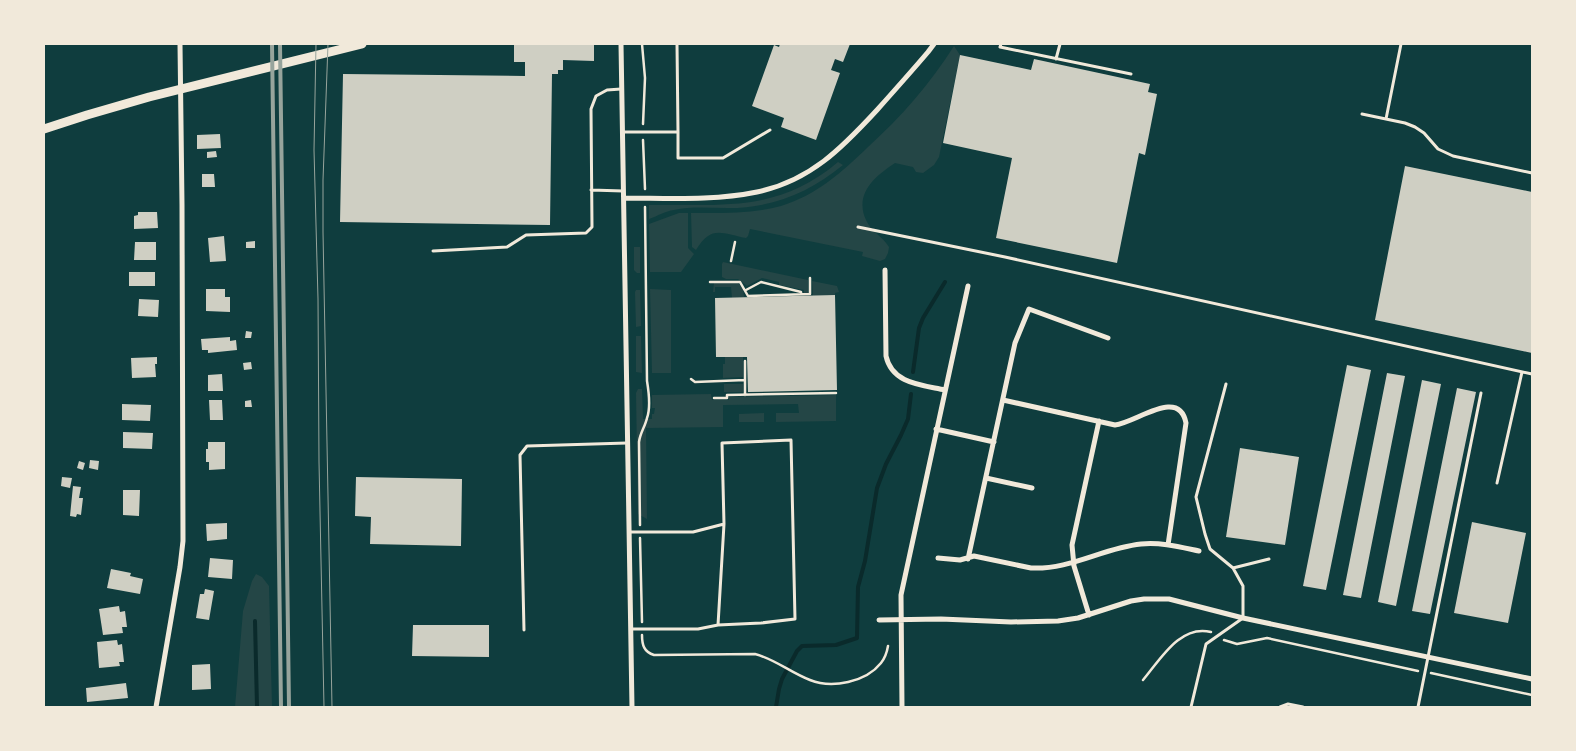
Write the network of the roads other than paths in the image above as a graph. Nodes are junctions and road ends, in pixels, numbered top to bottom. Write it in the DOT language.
graph roads {
  1 [pos="180,44"];
  2 [pos="362,44"];
  3 [pos="621,44"];
  4 [pos="677,44"];
  5 [pos="934,44"];
  6 [pos="1001,44"];
  7 [pos="1060,44"];
  8 [pos="1401,44"];
  9 [pos="1056,59"];
  10 [pos="1131,74"];
  11 [pos="622,89"];
  12 [pos="1362,114"];
  13 [pos="1386,119"];
  14 [pos="44,129"];
  15 [pos="770,130"];
  16 [pos="622,132"];
  17 [pos="678,132"];
  18 [pos="1532,173"];
  19 [pos="592,190"];
  20 [pos="623,191"];
  21 [pos="624,198"];
  22 [pos="858,227"];
  23 [pos="433,251"];
  24 [pos="884,270"];
  25 [pos="968,286"];
  26 [pos="1108,338"];
  27 [pos="1522,372"];
  28 [pos="1532,374"];
  29 [pos="1226,384"];
  30 [pos="945,390"];
  31 [pos="1481,393"];
  32 [pos="1002,400"];
  33 [pos="1099,421"];
  34 [pos="936,429"];
  35 [pos="627,442"];
  36 [pos="994,442"];
  37 [pos="986,478"];
  38 [pos="1497,483"];
  39 [pos="1032,488"];
  40 [pos="724,524"];
  41 [pos="628,532"];
  42 [pos="1168,545"];
  43 [pos="1199,551"];
  44 [pos="938,558"];
  45 [pos="968,559"];
  46 [pos="1270,559"];
  47 [pos="1073,562"];
  48 [pos="1233,568"];
  49 [pos="1089,614"];
  50 [pos="1243,618"];
  51 [pos="900,619"];
  52 [pos="879,620"];
  53 [pos="718,625"];
  54 [pos="631,629"];
  55 [pos="524,630"];
  56 [pos="1428,657"];
  57 [pos="1532,679"];
  58 [pos="156,707"];
  59 [pos="632,707"];
  60 [pos="902,707"];
  61 [pos="1192,707"];
  62 [pos="1280,707"];
  63 [pos="1303,707"];
  64 [pos="1418,707"];
  1 -- 58 [label="street"];
  2 -- 14 [label="main road"];
  3 -- 11 [label="street"];
  4 -- 17 [label="lane"];
  5 -- 21 [label="street"];
  6 -- 9 [label="lane"];
  7 -- 9 [label="lane"];
  8 -- 13 [label="lane"];
  9 -- 10 [label="lane"];
  11 -- 16 [label="street"];
  11 -- 19 [label="lane"];
  12 -- 13 [label="lane"];
  13 -- 18 [label="lane"];
  15 -- 17 [label="lane"];
  16 -- 17 [label="lane"];
  16 -- 20 [label="street"];
  19 -- 20 [label="lane"];
  19 -- 23 [label="lane"];
  20 -- 21 [label="street"];
  21 -- 35 [label="street"];
  22 -- 27 [label="lane"];
  24 -- 30 [label="street"];
  25 -- 30 [label="street"];
  26 -- 32 [label="street"];
  27 -- 28 [label="lane"];
  27 -- 38 [label="lane"];
  29 -- 48 [label="lane"];
  30 -- 34 [label="street"];
  31 -- 56 [label="lane"];
  32 -- 33 [label="street"];
  32 -- 36 [label="street"];
  33 -- 42 [label="street"];
  33 -- 47 [label="street"];
  34 -- 36 [label="street"];
  34 -- 51 [label="street"];
  35 -- 41 [label="street"];
  35 -- 55 [label="lane"];
  36 -- 37 [label="street"];
  37 -- 39 [label="street"];
  37 -- 45 [label="street"];
  40 -- 41 [label="lane"];
  40 -- 53 [label="lane"];
  40 -- 53 [label="lane"];
  41 -- 54 [label="street"];
  42 -- 43 [label="street"];
  42 -- 47 [label="street"];
  44 -- 45 [label="street"];
  45 -- 47 [label="street"];
  46 -- 48 [label="lane"];
  47 -- 49 [label="street"];
  48 -- 50 [label="lane"];
  49 -- 50 [label="street"];
  49 -- 51 [label="street"];
  50 -- 56 [label="street"];
  50 -- 61 [label="lane"];
  51 -- 52 [label="street"];
  51 -- 60 [label="street"];
  53 -- 54 [label="lane"];
  54 -- 59 [label="street"];
  56 -- 57 [label="street"];
  56 -- 64 [label="lane"];
  62 -- 63 [label="lane"];
}
